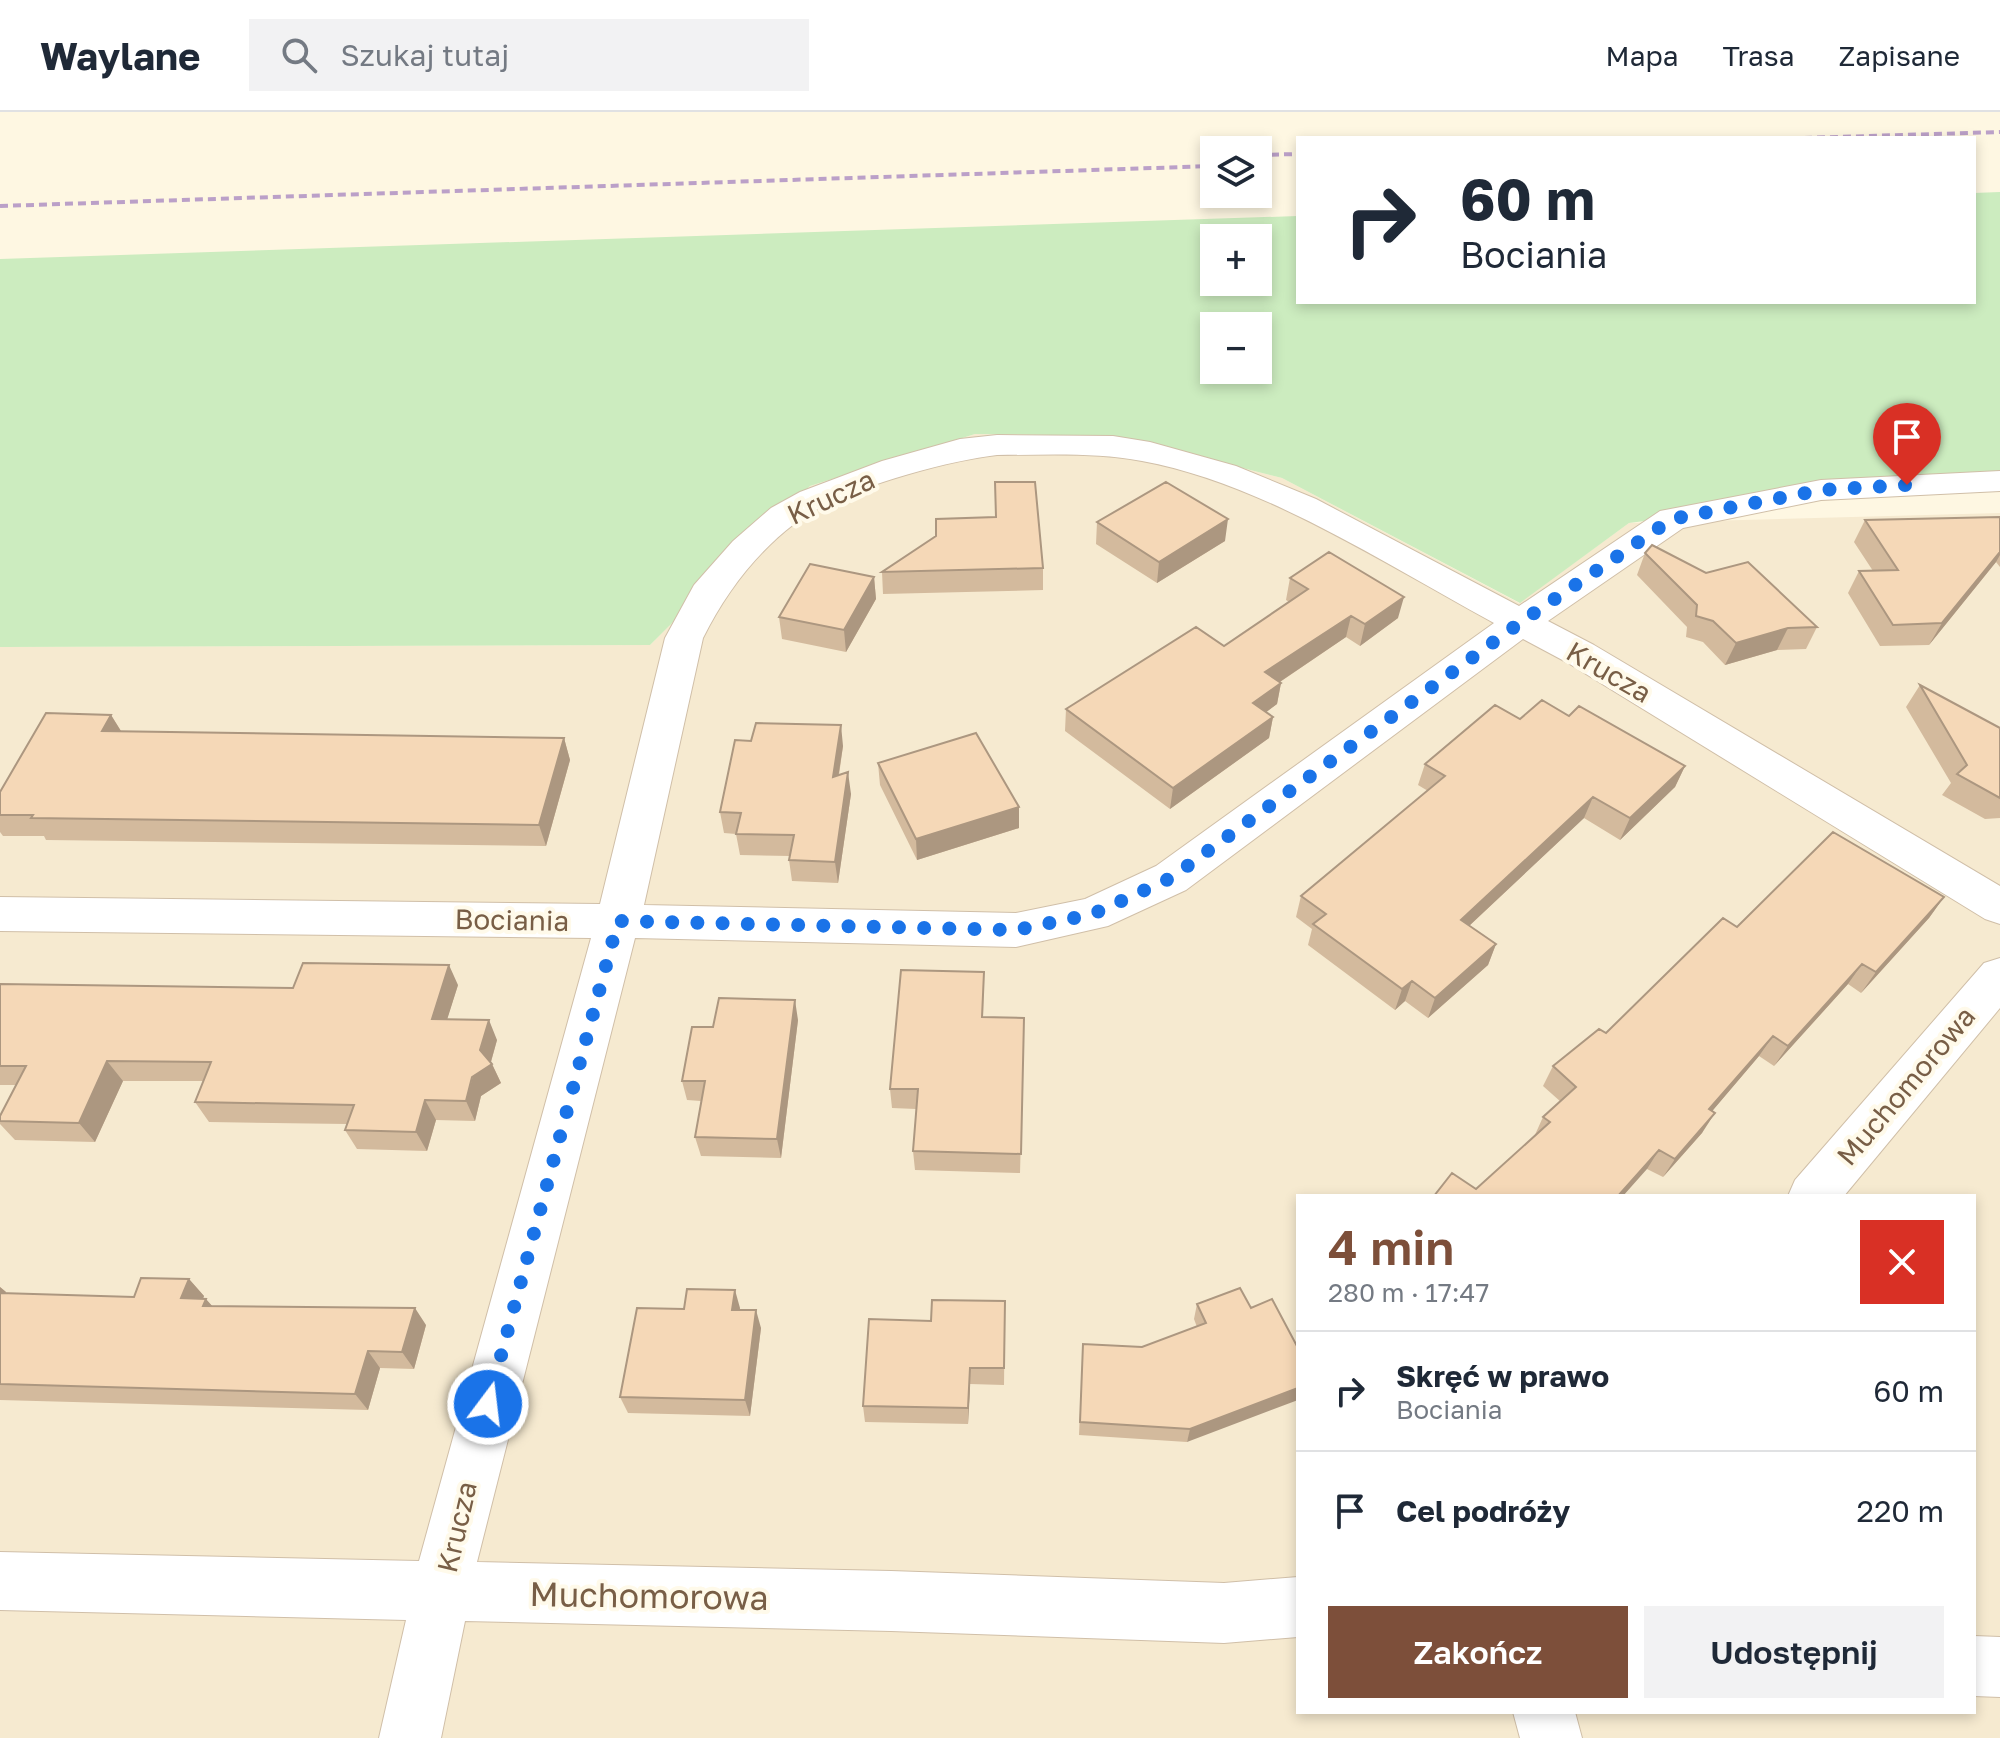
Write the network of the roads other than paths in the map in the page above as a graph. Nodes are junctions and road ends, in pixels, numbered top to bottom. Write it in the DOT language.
graph roads {
  1 [pos="2000,481"];
  2 [pos="1521,622"];
  3 [pos="2000,907"];
  4 [pos="0,914"];
  5 [pos="618,921"];
  6 [pos="2000,976"];
  7 [pos="1815,1194"];
  8 [pos="0,1581"];
  9 [pos="443,1592"];
  10 [pos="1296,1607"];
  11 [pos="1976,1666"];
  12 [pos="2000,1667"];
  13 [pos="410,1738"];
  1 -- 2 [label="street, Bociania"];
  2 -- 3 [label="street, Krucza"];
  2 -- 5 [label="street, Bociania"];
  2 -- 5 [label="street, Krucza"];
  4 -- 5 [label="street, Bociania"];
  5 -- 9 [label="street, Krucza"];
  6 -- 7 [label="street, Muchomorowa"];
  8 -- 9 [label="street, Muchomorowa"];
  9 -- 10 [label="street, Muchomorowa"];
  9 -- 13 [label="street, Krucza"];
  11 -- 12 [label="street"];
}
